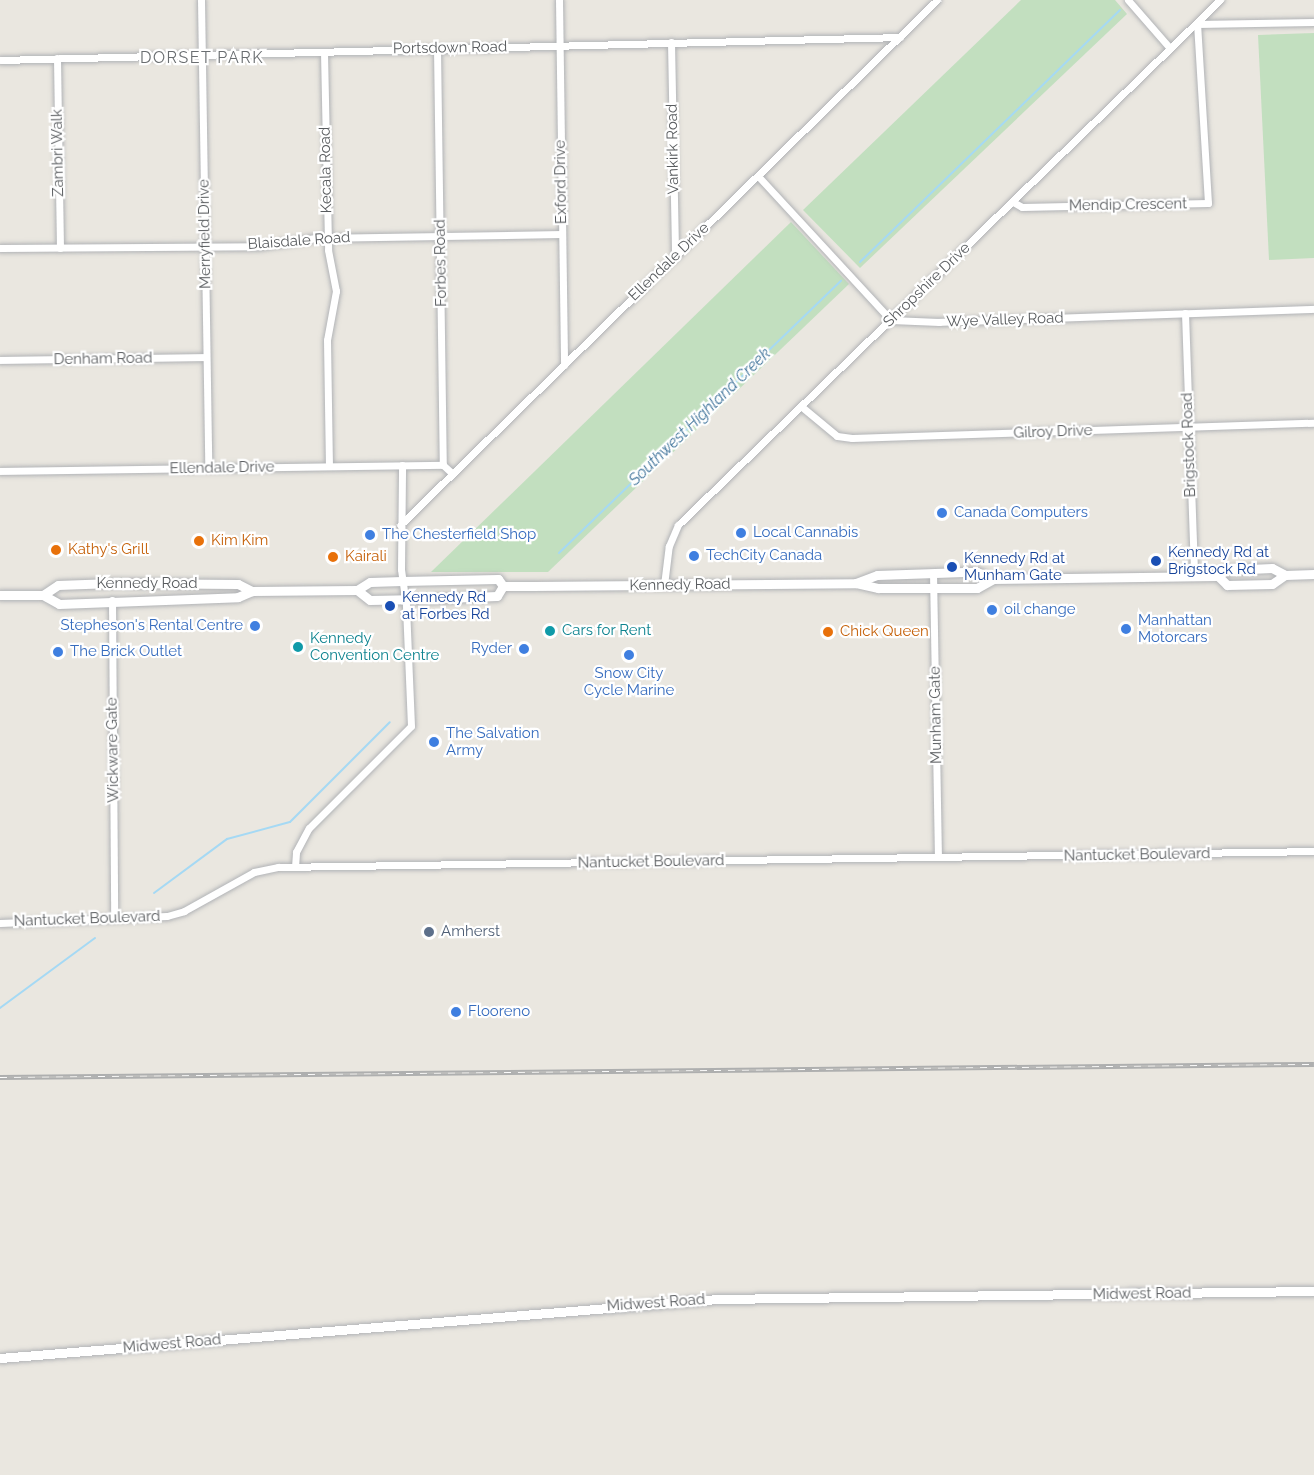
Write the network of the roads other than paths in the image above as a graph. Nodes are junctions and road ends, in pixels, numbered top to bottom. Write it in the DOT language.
graph roads {
  1 [pos="201,0"];
  2 [pos="559,0"];
  3 [pos="937,0"];
  4 [pos="1128,0"];
  5 [pos="1220,0"];
  6 [pos="1314,22"];
  7 [pos="1197,24"];
  8 [pos="900,37"];
  9 [pos="671,42"];
  10 [pos="560,45"];
  11 [pos="1169,47"];
  12 [pos="437,48"];
  13 [pos="324,52"];
  14 [pos="202,55"];
  15 [pos="57,58"];
  16 [pos="0,60"];
  17 [pos="758,176"];
  18 [pos="1013,202"];
  19 [pos="562,234"];
  20 [pos="440,236"];
  21 [pos="327,237"];
  22 [pos="205,245"];
  23 [pos="0,248"];
  24 [pos="60,248"];
  25 [pos="675,256"];
  26 [pos="1314,309"];
  27 [pos="1185,313"];
  28 [pos="891,320"];
  29 [pos="206,357"];
  30 [pos="0,360"];
  31 [pos="564,365"];
  32 [pos="802,407"];
  33 [pos="1314,423"];
  34 [pos="1188,427"];
  35 [pos="402,465"];
  36 [pos="443,465"];
  37 [pos="329,466"];
  38 [pos="208,468"];
  39 [pos="0,471"];
  40 [pos="452,473"];
  41 [pos="400,525"];
  42 [pos="933,573"];
  43 [pos="1314,574"];
  44 [pos="1285,575"];
  45 [pos="1194,576"];
  46 [pos="1218,576"];
  47 [pos="993,579"];
  48 [pos="402,581"];
  49 [pos="856,582"];
  50 [pos="112,583"];
  51 [pos="664,585"];
  52 [pos="503,586"];
  53 [pos="934,588"];
  54 [pos="252,591"];
  55 [pos="357,591"];
  56 [pos="0,595"];
  57 [pos="43,595"];
  58 [pos="405,599"];
  59 [pos="112,600"];
  60 [pos="1314,851"];
  61 [pos="938,857"];
  62 [pos="295,867"];
  63 [pos="114,916"];
  64 [pos="0,923"];
  65 [pos="1314,1291"];
  66 [pos="0,1358"];
  1 -- 14 [label="street, Merryfield Drive"];
  2 -- 10 [label="street, Exford Drive"];
  3 -- 8 [label="street, Ellendale Drive"];
  4 -- 11 [label="street"];
  5 -- 7 [label="street, Shropshire Drive"];
  6 -- 7 [label="street"];
  7 -- 11 [label="street, Shropshire Drive"];
  7 -- 18 [label="street, Mendip Crescent"];
  8 -- 9 [label="street, Portsdown Road"];
  8 -- 17 [label="street, Ellendale Drive"];
  9 -- 10 [label="street, Portsdown Road"];
  9 -- 25 [label="street, Vankirk Road"];
  10 -- 12 [label="street, Portsdown Road"];
  10 -- 19 [label="street, Exford Drive"];
  11 -- 18 [label="street, Shropshire Drive"];
  12 -- 13 [label="street, Portsdown Road"];
  12 -- 20 [label="street, Forbes Road"];
  13 -- 14 [label="street, Portsdown Road"];
  13 -- 21 [label="street, Kecala Road"];
  14 -- 15 [label="street, Portsdown Road"];
  14 -- 22 [label="street, Merryfield Drive"];
  15 -- 16 [label="street, Portsdown Road"];
  15 -- 24 [label="street, Zambri Walk"];
  17 -- 25 [label="street, Ellendale Drive"];
  17 -- 28 [label="street"];
  18 -- 28 [label="street, Shropshire Drive"];
  19 -- 20 [label="street, Blaisdale Road"];
  19 -- 31 [label="street, Exford Drive"];
  20 -- 21 [label="street, Blaisdale Road"];
  20 -- 36 [label="street, Forbes Road"];
  21 -- 22 [label="street, Blaisdale Road"];
  21 -- 37 [label="street, Kecala Road"];
  22 -- 24 [label="street, Blaisdale Road"];
  22 -- 29 [label="street, Merryfield Drive"];
  23 -- 24 [label="street, Blaisdale Road"];
  25 -- 31 [label="street, Ellendale Drive"];
  26 -- 27 [label="street, Wye Valley Road"];
  27 -- 28 [label="street, Wye Valley Road"];
  27 -- 34 [label="street, Brigstock Road"];
  28 -- 32 [label="street, Shropshire Drive"];
  29 -- 30 [label="street, Denham Road"];
  29 -- 38 [label="street, Merryfield Drive"];
  31 -- 40 [label="street, Ellendale Drive"];
  32 -- 34 [label="street, Gilroy Drive"];
  32 -- 51 [label="street, Shropshire Drive"];
  33 -- 34 [label="street, Gilroy Drive"];
  34 -- 45 [label="street, Brigstock Road"];
  35 -- 36 [label="street, Ellendale Drive"];
  35 -- 37 [label="street, Ellendale Drive"];
  35 -- 41 [label="street"];
  36 -- 40 [label="street"];
  37 -- 38 [label="street, Ellendale Drive"];
  38 -- 39 [label="street, Ellendale Drive"];
  40 -- 41 [label="street, Ellendale Drive"];
  41 -- 48 [label="street"];
  42 -- 47 [label="main road, Kennedy Road"];
  42 -- 49 [label="main road, Kennedy Road"];
  42 -- 53 [label="street, Munham Gate"];
  43 -- 44 [label="main road, Kennedy Road"];
  44 -- 46 [label="main road, Kennedy Road"];
  44 -- 46 [label="main road, Kennedy Road"];
  45 -- 46 [label="main road, Kennedy Road"];
  45 -- 47 [label="main road, Kennedy Road"];
  47 -- 53 [label="main road, Kennedy Road"];
  48 -- 52 [label="main road, Kennedy Road"];
  48 -- 55 [label="main road, Kennedy Road"];
  48 -- 58 [label="street"];
  49 -- 51 [label="main road, Kennedy Road"];
  49 -- 53 [label="main road, Kennedy Road"];
  50 -- 54 [label="main road, Kennedy Road"];
  50 -- 57 [label="main road, Kennedy Road"];
  50 -- 59 [label="main road, Wickware Gate"];
  51 -- 52 [label="main road, Kennedy Road"];
  52 -- 58 [label="main road, Kennedy Road"];
  53 -- 61 [label="street, Munham Gate"];
  54 -- 55 [label="main road, Kennedy Road"];
  54 -- 59 [label="main road, Kennedy Road"];
  55 -- 58 [label="main road, Kennedy Road"];
  56 -- 57 [label="main road, Kennedy Road"];
  57 -- 59 [label="main road, Kennedy Road"];
  58 -- 62 [label="street"];
  59 -- 63 [label="street, Wickware Gate"];
  60 -- 61 [label="street, Nantucket Boulevard"];
  61 -- 62 [label="street, Nantucket Boulevard"];
  62 -- 63 [label="street, Nantucket Boulevard"];
  63 -- 64 [label="street, Nantucket Boulevard"];
  65 -- 66 [label="main road, Midwest Road"];
}
